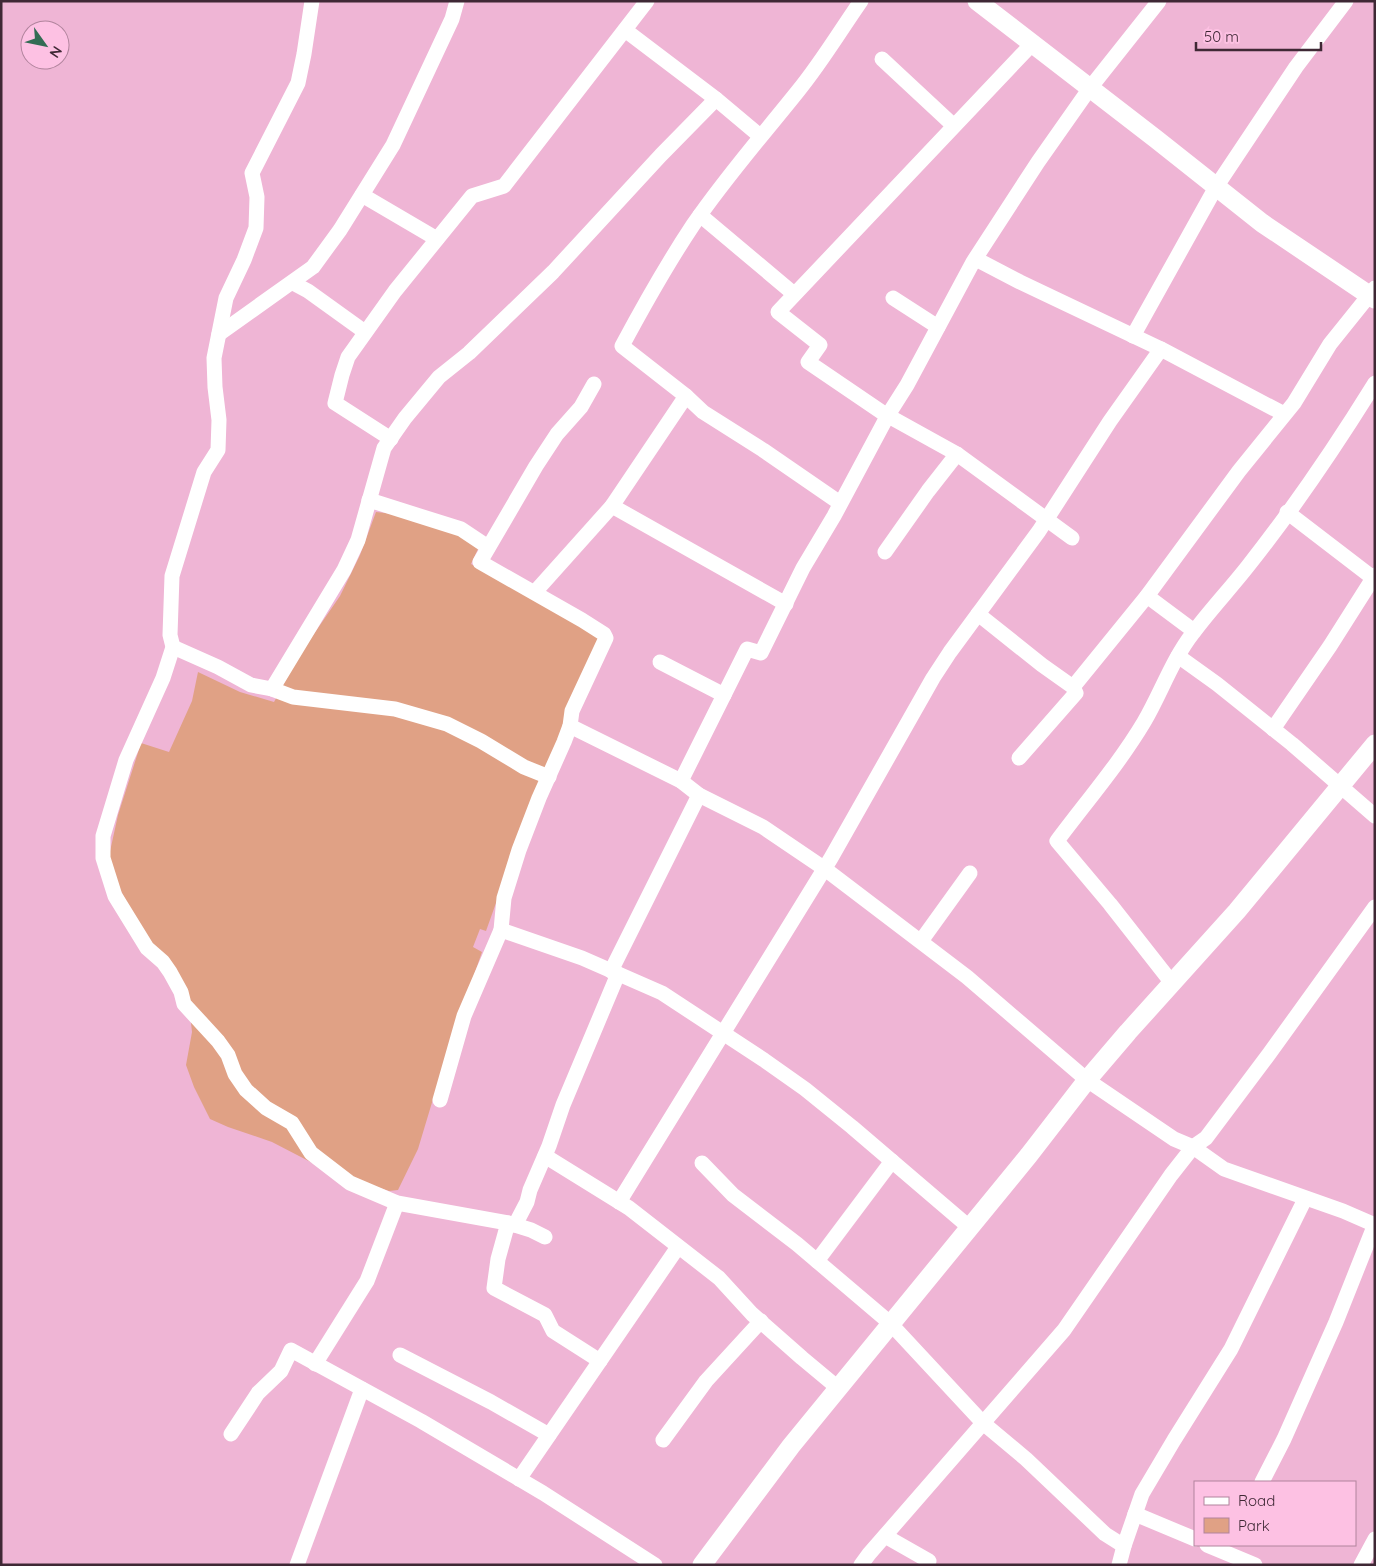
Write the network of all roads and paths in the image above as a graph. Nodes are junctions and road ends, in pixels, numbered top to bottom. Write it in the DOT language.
graph roads {
  1 [pos="312,1"];
  2 [pos="457,1"];
  3 [pos="647,1"];
  4 [pos="861,1"];
  5 [pos="976,1"];
  6 [pos="1159,1"];
  7 [pos="1346,1"];
  8 [pos="624,30"];
  9 [pos="1032,44"];
  10 [pos="882,59"];
  11 [pos="1090,88"];
  12 [pos="716,99"];
  13 [pos="954,126"];
  14 [pos="760,136"];
  15 [pos="1216,187"];
  16 [pos="362,195"];
  17 [pos="700,215"];
  18 [pos="437,239"];
  19 [pos="976,259"];
  20 [pos="293,283"];
  21 [pos="794,294"];
  22 [pos="1373,294"];
  23 [pos="892,298"];
  24 [pos="938,327"];
  25 [pos="365,332"];
  26 [pos="219,334"];
  27 [pos="1133,336"];
  28 [pos="1161,349"];
  29 [pos="1375,383"];
  30 [pos="594,384"];
  31 [pos="686,396"];
  32 [pos="1284,414"];
  33 [pos="888,415"];
  34 [pos="391,439"];
  35 [pos="956,454"];
  36 [pos="369,500"];
  37 [pos="840,503"];
  38 [pos="612,506"];
  39 [pos="1287,512"];
  40 [pos="1046,519"];
  41 [pos="1072,538"];
  42 [pos="488,547"];
  43 [pos="886,552"];
  44 [pos="1374,576"];
  45 [pos="535,592"];
  46 [pos="1147,596"];
  47 [pos="786,604"];
  48 [pos="978,614"];
  49 [pos="1194,632"];
  50 [pos="173,647"];
  51 [pos="1178,656"];
  52 [pos="660,662"];
  53 [pos="1073,687"];
  54 [pos="272,689"];
  55 [pos="724,695"];
  56 [pos="570,726"];
  57 [pos="1273,729"];
  58 [pos="1375,744"];
  59 [pos="1019,758"];
  60 [pos="549,777"];
  61 [pos="681,781"];
  62 [pos="1340,786"];
  63 [pos="699,795"];
  64 [pos="1375,816"];
  65 [pos="825,869"];
  66 [pos="970,873"];
  67 [pos="1375,907"];
  68 [pos="501,930"];
  69 [pos="921,941"];
  70 [pos="615,973"];
  71 [pos="1172,983"];
  72 [pos="724,1034"];
  73 [pos="1088,1080"];
  74 [pos="440,1100"];
  75 [pos="1193,1148"];
  76 [pos="545,1156"];
  77 [pos="892,1162"];
  78 [pos="702,1164"];
  79 [pos="1305,1198"];
  80 [pos="619,1202"];
  81 [pos="397,1203"];
  82 [pos="511,1224"];
  83 [pos="1375,1224"];
  84 [pos="968,1227"];
  85 [pos="545,1237"];
  86 [pos="678,1247"];
  87 [pos="817,1261"];
  88 [pos="761,1321"];
  89 [pos="890,1323"];
  90 [pos="400,1355"];
  91 [pos="600,1361"];
  92 [pos="315,1364"];
  93 [pos="838,1388"];
  94 [pos="362,1389"];
  95 [pos="983,1423"];
  96 [pos="231,1434"];
  97 [pos="549,1435"];
  98 [pos="664,1440"];
  99 [pos="519,1479"];
  100 [pos="1263,1481"];
  101 [pos="1135,1514"];
  102 [pos="885,1536"];
  103 [pos="1194,1539"];
  104 [pos="1375,1539"];
  105 [pos="1124,1546"];
  106 [pos="1213,1546"];
  107 [pos="1228,1549"];
  108 [pos="929,1561"];
  109 [pos="297,1565"];
  110 [pos="655,1565"];
  111 [pos="702,1565"];
  112 [pos="861,1565"];
  113 [pos="1119,1565"];
  114 [pos="1254,1565"];
  115 [pos="1360,1565"];
  1 -- 26 [label="street"];
  2 -- 16 [label="street"];
  3 -- 8 [label="street"];
  4 -- 14 [label="street"];
  5 -- 9 [label="street"];
  6 -- 11 [label="street"];
  7 -- 15 [label="street"];
  8 -- 12 [label="street"];
  8 -- 18 [label="street"];
  9 -- 11 [label="street"];
  9 -- 13 [label="street"];
  10 -- 13 [label="street"];
  11 -- 15 [label="street"];
  11 -- 19 [label="street"];
  12 -- 14 [label="street"];
  12 -- 34 [label="street"];
  13 -- 21 [label="street"];
  14 -- 17 [label="street"];
  15 -- 22 [label="street"];
  15 -- 27 [label="street"];
  16 -- 18 [label="street"];
  16 -- 20 [label="street"];
  17 -- 21 [label="street"];
  17 -- 31 [label="street"];
  18 -- 25 [label="street"];
  19 -- 24 [label="street"];
  19 -- 27 [label="street"];
  20 -- 25 [label="street"];
  20 -- 26 [label="street"];
  21 -- 33 [label="street"];
  22 -- 32 [label="street"];
  23 -- 24 [label="street"];
  24 -- 33 [label="street"];
  25 -- 34 [label="street"];
  26 -- 50 [label="street"];
  27 -- 28 [label="street"];
  28 -- 32 [label="street"];
  28 -- 40 [label="street"];
  29 -- 39 [label="street"];
  30 -- 42 [label="street"];
  31 -- 37 [label="street"];
  31 -- 38 [label="street"];
  32 -- 46 [label="street"];
  33 -- 35 [label="street"];
  33 -- 37 [label="street"];
  34 -- 36 [label="street"];
  35 -- 40 [label="street"];
  35 -- 43 [label="street"];
  36 -- 42 [label="street"];
  36 -- 54 [label="street"];
  37 -- 47 [label="street"];
  38 -- 45 [label="street"];
  38 -- 47 [label="street"];
  39 -- 44 [label="street"];
  39 -- 49 [label="street"];
  40 -- 41 [label="street"];
  40 -- 48 [label="street"];
  42 -- 45 [label="street"];
  44 -- 57 [label="street"];
  45 -- 56 [label="street"];
  46 -- 49 [label="street"];
  46 -- 53 [label="street"];
  47 -- 55 [label="street"];
  48 -- 53 [label="street"];
  48 -- 65 [label="street"];
  49 -- 51 [label="street"];
  50 -- 54 [label="street"];
  50 -- 81 [label="street"];
  51 -- 57 [label="street"];
  51 -- 71 [label="street"];
  52 -- 55 [label="street"];
  53 -- 59 [label="street"];
  54 -- 60 [label="street"];
  55 -- 61 [label="street"];
  56 -- 60 [label="street"];
  56 -- 61 [label="street"];
  57 -- 62 [label="street"];
  58 -- 62 [label="street"];
  60 -- 68 [label="street"];
  61 -- 63 [label="street"];
  62 -- 64 [label="street"];
  62 -- 71 [label="street"];
  63 -- 65 [label="street"];
  63 -- 70 [label="street"];
  65 -- 69 [label="street"];
  65 -- 72 [label="street"];
  66 -- 69 [label="street"];
  67 -- 75 [label="street"];
  68 -- 70 [label="street"];
  68 -- 74 [label="street"];
  69 -- 73 [label="street"];
  70 -- 72 [label="street"];
  70 -- 76 [label="street"];
  71 -- 73 [label="street"];
  72 -- 77 [label="street"];
  72 -- 80 [label="street"];
  73 -- 75 [label="street"];
  73 -- 84 [label="street"];
  75 -- 79 [label="street"];
  75 -- 95 [label="street"];
  76 -- 80 [label="street"];
  76 -- 82 [label="street"];
  77 -- 84 [label="street"];
  77 -- 87 [label="street"];
  78 -- 87 [label="street"];
  79 -- 83 [label="street"];
  79 -- 101 [label="street"];
  80 -- 86 [label="street"];
  81 -- 82 [label="street"];
  81 -- 92 [label="street"];
  82 -- 85 [label="street"];
  82 -- 91 [label="street"];
  83 -- 100 [label="street"];
  84 -- 89 [label="street"];
  86 -- 88 [label="street"];
  86 -- 91 [label="street"];
  87 -- 89 [label="street"];
  88 -- 93 [label="street"];
  88 -- 98 [label="street"];
  89 -- 93 [label="street"];
  89 -- 95 [label="street"];
  90 -- 97 [label="street"];
  91 -- 97 [label="street"];
  92 -- 94 [label="street"];
  92 -- 96 [label="street"];
  93 -- 111 [label="street"];
  94 -- 99 [label="street"];
  94 -- 109 [label="street"];
  95 -- 102 [label="street"];
  95 -- 105 [label="street"];
  97 -- 99 [label="street"];
  99 -- 110 [label="street"];
  101 -- 103 [label="street"];
  101 -- 105 [label="street"];
  102 -- 108 [label="street"];
  102 -- 112 [label="street"];
  104 -- 115 [label="street"];
  105 -- 113 [label="street"];
  106 -- 107 [label="street"];
  107 -- 114 [label="street"];
}
